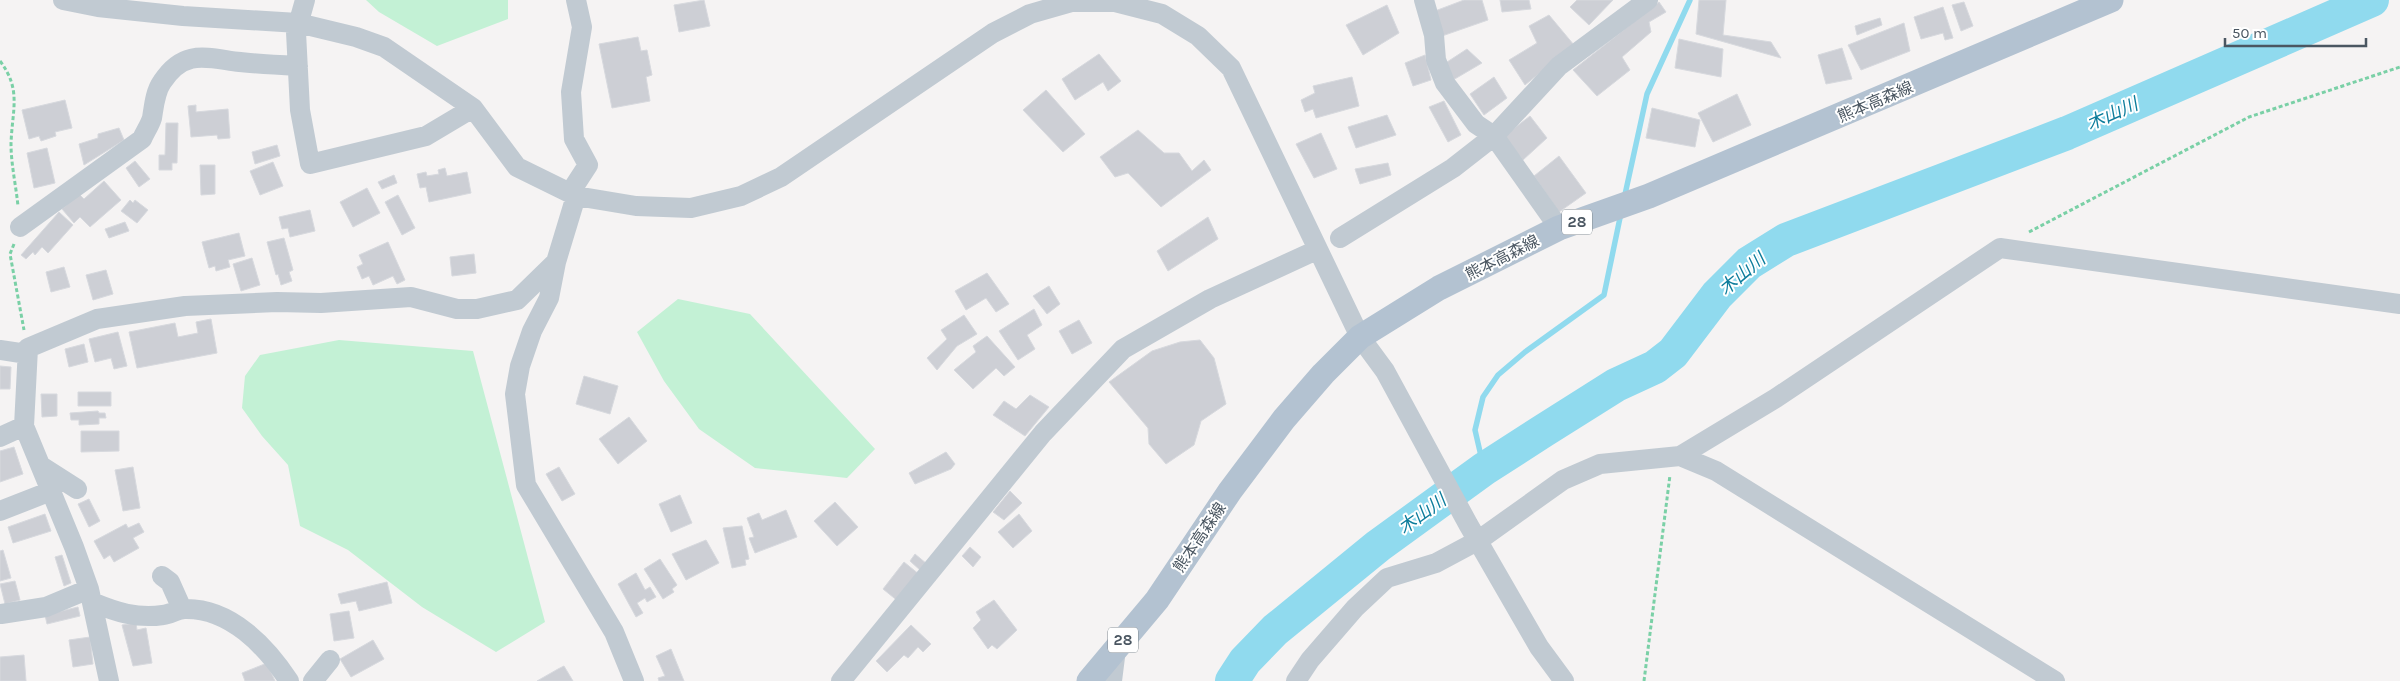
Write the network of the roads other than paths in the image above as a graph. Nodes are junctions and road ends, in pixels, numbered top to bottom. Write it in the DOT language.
graph roads {
  1 [pos="63,0"];
  2 [pos="305,0"];
  3 [pos="576,0"];
  4 [pos="1424,0"];
  5 [pos="1648,0"];
  6 [pos="2111,0"];
  7 [pos="298,23"];
  8 [pos="298,66"];
  9 [pos="473,108"];
  10 [pos="1494,136"];
  11 [pos="576,196"];
  12 [pos="20,227"];
  13 [pos="1559,228"];
  14 [pos="1340,238"];
  15 [pos="1308,254"];
  16 [pos="556,262"];
  17 [pos="2400,304"];
  18 [pos="1360,337"];
  19 [pos="0,350"];
  20 [pos="28,351"];
  21 [pos="24,426"];
  22 [pos="0,438"];
  23 [pos="1676,456"];
  24 [pos="41,466"];
  25 [pos="77,489"];
  26 [pos="51,491"];
  27 [pos="0,511"];
  28 [pos="1473,532"];
  29 [pos="162,576"];
  30 [pos="90,596"];
  31 [pos="182,609"];
  32 [pos="1,614"];
  33 [pos="1116,649"];
  34 [pos="330,660"];
  35 [pos="109,681"];
  36 [pos="289,681"];
  37 [pos="313,681"];
  38 [pos="634,681"];
  39 [pos="842,681"];
  40 [pos="1089,681"];
  41 [pos="1112,681"];
  42 [pos="1296,681"];
  43 [pos="1564,681"];
  44 [pos="2055,681"];
  1 -- 7 [label="street"];
  2 -- 7 [label="street"];
  3 -- 11 [label="street"];
  4 -- 10 [label="street"];
  5 -- 10 [label="street"];
  6 -- 13 [label="main road, 熊本高森線 / 28"];
  7 -- 8 [label="street"];
  7 -- 9 [label="street"];
  8 -- 9 [label="street"];
  8 -- 12 [label="street"];
  9 -- 11 [label="street"];
  10 -- 13 [label="street"];
  10 -- 14 [label="street"];
  11 -- 16 [label="street"];
  11 -- 18 [label="street"];
  13 -- 18 [label="main road, 熊本高森線 / 28"];
  15 -- 39 [label="street"];
  16 -- 20 [label="street"];
  16 -- 38 [label="street"];
  17 -- 23 [label="street"];
  18 -- 28 [label="street"];
  18 -- 33 [label="main road, 熊本高森線 / 28"];
  19 -- 20 [label="street"];
  20 -- 21 [label="street"];
  21 -- 22 [label="street"];
  21 -- 24 [label="street"];
  23 -- 28 [label="street"];
  23 -- 44 [label="street"];
  24 -- 25 [label="street"];
  24 -- 26 [label="street"];
  26 -- 27 [label="street"];
  26 -- 30 [label="street"];
  28 -- 42 [label="street"];
  28 -- 43 [label="street"];
  29 -- 31 [label="street"];
  30 -- 31 [label="street"];
  30 -- 32 [label="street"];
  30 -- 35 [label="street"];
  31 -- 36 [label="street"];
  33 -- 40 [label="main road, 熊本高森線 / 28"];
  33 -- 41 [label="street"];
  34 -- 37 [label="street"];
}
